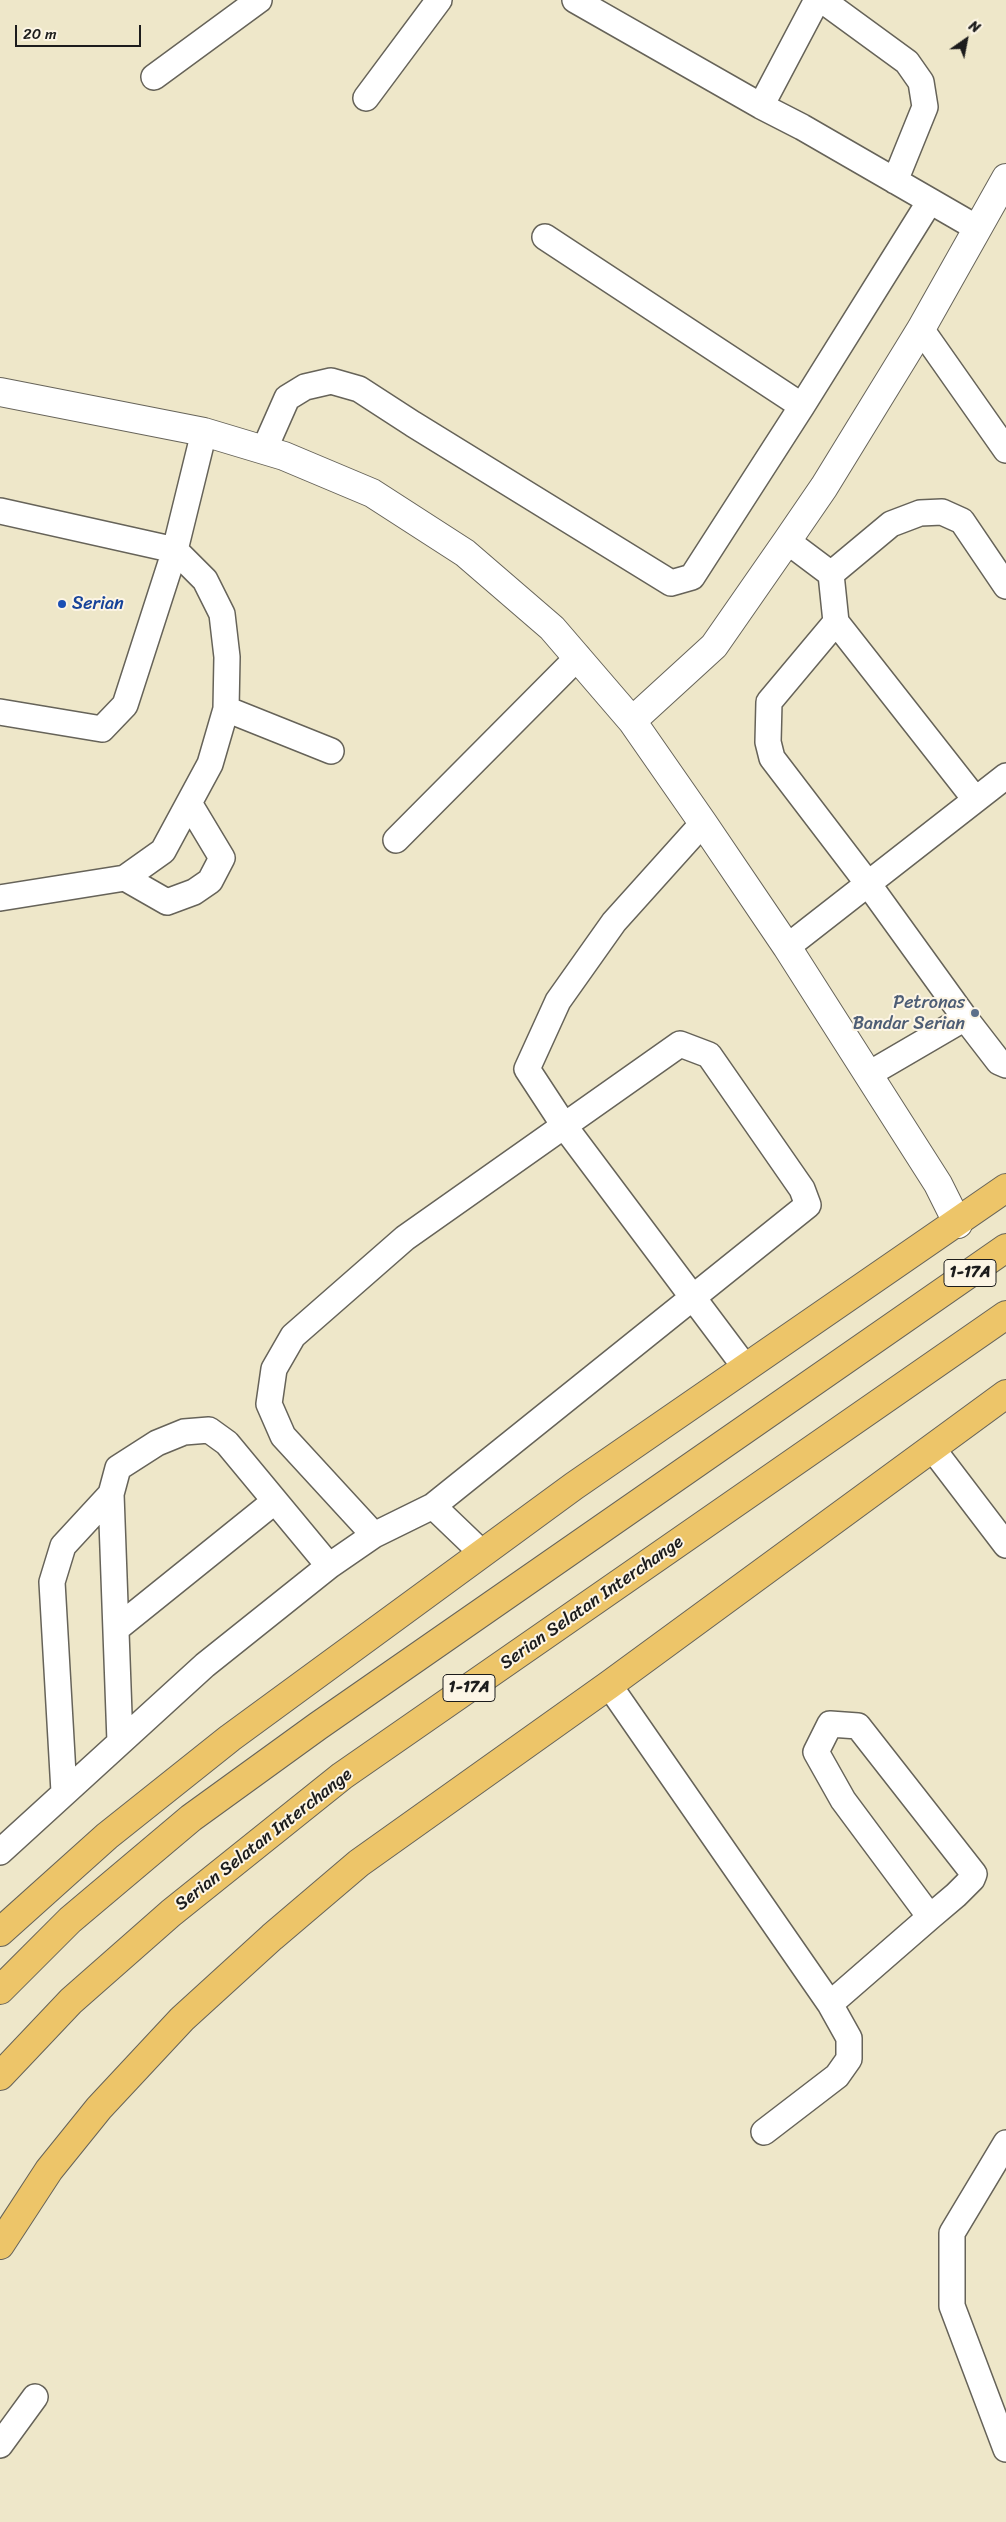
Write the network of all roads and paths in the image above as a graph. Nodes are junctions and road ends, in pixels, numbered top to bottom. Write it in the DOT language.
graph roads {
  1 [pos="259,0"];
  2 [pos="439,0"];
  3 [pos="575,0"];
  4 [pos="818,0"];
  5 [pos="822,0"];
  6 [pos="154,77"];
  7 [pos="366,98"];
  8 [pos="761,106"];
  9 [pos="1006,178"];
  10 [pos="895,181"];
  11 [pos="930,201"];
  12 [pos="977,228"];
  13 [pos="545,237"];
  14 [pos="921,329"];
  15 [pos="0,392"];
  16 [pos="802,406"];
  17 [pos="204,432"];
  18 [pos="264,450"];
  19 [pos="1006,450"];
  20 [pos="0,511"];
  21 [pos="787,541"];
  22 [pos="175,550"];
  23 [pos="831,574"];
  24 [pos="1006,586"];
  25 [pos="836,622"];
  26 [pos="578,657"];
  27 [pos="226,709"];
  28 [pos="0,712"];
  29 [pos="632,721"];
  30 [pos="331,751"];
  31 [pos="1006,776"];
  32 [pos="975,799"];
  33 [pos="189,803"];
  34 [pos="703,823"];
  35 [pos="396,840"];
  36 [pos="125,878"];
  37 [pos="869,885"];
  38 [pos="0,898"];
  39 [pos="788,948"];
  40 [pos="965,1018"];
  41 [pos="1004,1061"];
  42 [pos="868,1074"];
  43 [pos="565,1127"];
  44 [pos="1006,1188"];
  45 [pos="958,1224"];
  46 [pos="1006,1248"];
  47 [pos="692,1297"];
  48 [pos="1006,1315"];
  49 [pos="745,1367"];
  50 [pos="1006,1394"];
  51 [pos="932,1448"];
  52 [pos="111,1494"];
  53 [pos="275,1501"];
  54 [pos="433,1506"];
  55 [pos="374,1535"];
  56 [pos="1006,1545"];
  57 [pos="482,1553"];
  58 [pos="329,1566"];
  59 [pos="116,1629"];
  60 [pos="609,1685"];
  61 [pos="120,1742"];
  62 [pos="64,1792"];
  63 [pos="0,1852"];
  64 [pos="930,1917"];
  65 [pos="0,1932"];
  66 [pos="0,1990"];
  67 [pos="830,2004"];
  68 [pos="0,2076"];
  69 [pos="764,2132"];
  70 [pos="1006,2143"];
  71 [pos="0,2244"];
  72 [pos="35,2397"];
  73 [pos="0,2445"];
  74 [pos="1006,2449"];
  1 -- 6 [label="lane"];
  2 -- 7 [label="lane"];
  3 -- 8 [label="lane"];
  4 -- 8 [label="lane"];
  5 -- 10 [label="lane"];
  8 -- 10 [label="lane"];
  9 -- 12 [label="street"];
  10 -- 11 [label="lane"];
  11 -- 12 [label="lane"];
  11 -- 16 [label="lane"];
  12 -- 14 [label="street"];
  13 -- 16 [label="lane"];
  14 -- 19 [label="lane"];
  14 -- 21 [label="street"];
  15 -- 17 [label="street"];
  16 -- 18 [label="lane"];
  17 -- 18 [label="street"];
  17 -- 22 [label="lane"];
  18 -- 26 [label="street"];
  20 -- 22 [label="lane"];
  21 -- 23 [label="lane"];
  21 -- 29 [label="street"];
  22 -- 27 [label="lane"];
  22 -- 28 [label="lane"];
  23 -- 24 [label="lane"];
  23 -- 25 [label="lane"];
  25 -- 32 [label="lane"];
  25 -- 37 [label="lane"];
  26 -- 29 [label="street"];
  26 -- 35 [label="lane"];
  27 -- 30 [label="lane"];
  27 -- 33 [label="lane"];
  29 -- 34 [label="street"];
  31 -- 32 [label="lane"];
  32 -- 37 [label="lane"];
  33 -- 36 [label="lane"];
  33 -- 36 [label="lane"];
  34 -- 39 [label="street"];
  34 -- 43 [label="lane"];
  36 -- 38 [label="lane"];
  37 -- 39 [label="lane"];
  37 -- 40 [label="lane"];
  39 -- 42 [label="street"];
  40 -- 41 [label="lane"];
  40 -- 42 [label="lane"];
  42 -- 45 [label="street"];
  43 -- 47 [label="lane"];
  43 -- 47 [label="lane"];
  43 -- 55 [label="lane"];
  44 -- 45 [label="highway"];
  45 -- 49 [label="highway"];
  46 -- 66 [label="highway, 1-17A"];
  47 -- 49 [label="lane"];
  47 -- 54 [label="lane"];
  48 -- 68 [label="highway, Serian Selatan Interchange / 1-17A"];
  49 -- 57 [label="highway"];
  50 -- 51 [label="highway"];
  51 -- 56 [label="lane"];
  51 -- 60 [label="highway"];
  52 -- 53 [label="lane"];
  52 -- 59 [label="lane"];
  52 -- 62 [label="lane"];
  53 -- 58 [label="lane"];
  53 -- 59 [label="lane"];
  54 -- 55 [label="lane"];
  54 -- 57 [label="lane"];
  55 -- 58 [label="lane"];
  57 -- 65 [label="highway"];
  58 -- 61 [label="lane"];
  59 -- 61 [label="lane"];
  60 -- 67 [label="lane"];
  60 -- 71 [label="highway"];
  61 -- 62 [label="lane"];
  62 -- 63 [label="lane"];
  64 -- 64 [label="lane"];
  64 -- 67 [label="lane"];
  67 -- 69 [label="lane"];
  70 -- 74 [label="lane"];
  72 -- 73 [label="lane"];
}
